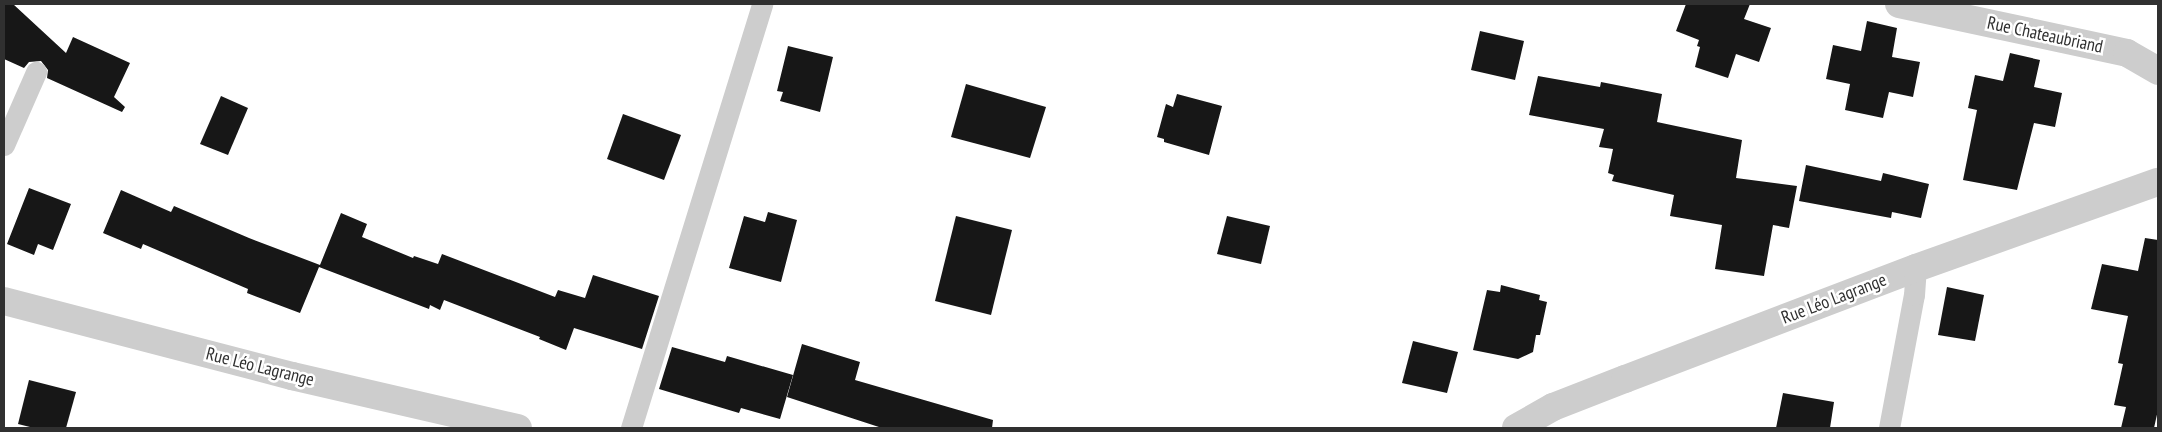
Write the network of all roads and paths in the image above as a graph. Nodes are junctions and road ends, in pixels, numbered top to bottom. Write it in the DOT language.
graph roads {
  1 [pos="762,4"];
  2 [pos="1899,4"];
  3 [pos="2158,71"];
  4 [pos="36,72"];
  5 [pos="4,145"];
  6 [pos="2158,182"];
  7 [pos="1916,268"];
  8 [pos="4,301"];
  9 [pos="518,428"];
  10 [pos="631,428"];
  11 [pos="1516,428"];
  12 [pos="1888,428"];
  1 -- 10 [label="lane"];
  2 -- 3 [label="street, Rue Chateaubriand"];
  4 -- 5 [label="lane"];
  6 -- 7 [label="street, Rue Léo Lagrange"];
  7 -- 11 [label="street, Rue Léo Lagrange"];
  7 -- 12 [label="lane"];
  8 -- 9 [label="street, Rue Léo Lagrange"];
}
